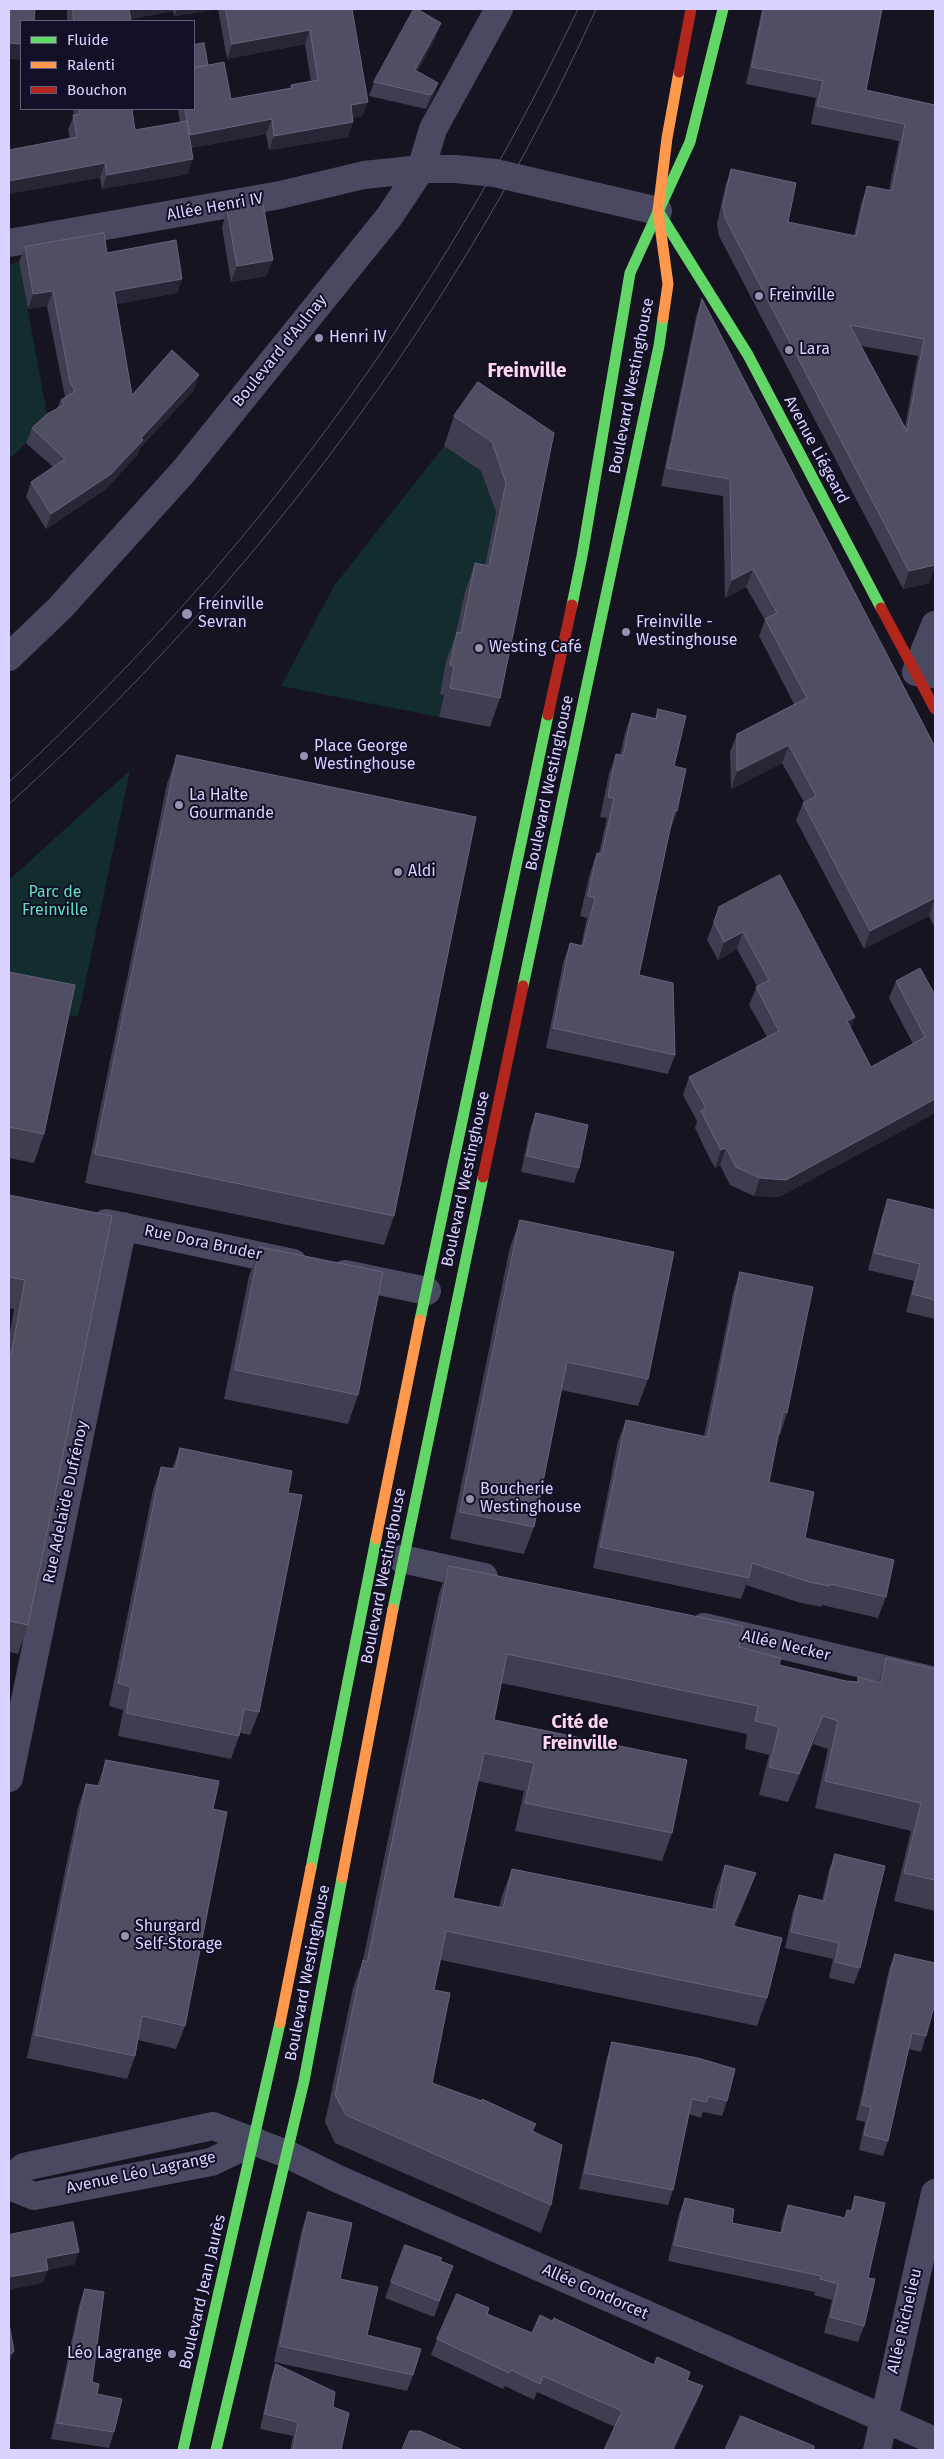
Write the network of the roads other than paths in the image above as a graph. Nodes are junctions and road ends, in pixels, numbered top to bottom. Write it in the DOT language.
graph roads {
  1 [pos="499,9"];
  2 [pos="691,9"];
  3 [pos="723,9"];
  4 [pos="421,169"];
  5 [pos="658,211"];
  6 [pos="9,243"];
  7 [pos="935,625"];
  8 [pos="9,657"];
  9 [pos="926,673"];
  10 [pos="935,709"];
  11 [pos="82,1219"];
  12 [pos="123,1226"];
  13 [pos="426,1291"];
  14 [pos="402,1559"];
  15 [pos="508,1582"];
  16 [pos="680,1621"];
  17 [pos="935,1681"];
  18 [pos="9,1778"];
  19 [pos="255,2141"];
  20 [pos="287,2154"];
  21 [pos="9,2179"];
  22 [pos="9,2186"];
  23 [pos="935,2193"];
  24 [pos="883,2418"];
  25 [pos="935,2441"];
  26 [pos="183,2450"];
  27 [pos="216,2450"];
  28 [pos="877,2450"];
  1 -- 4 [label="street, Boulevard d'Aulnay"];
  2 -- 5 [label="main road, Boulevard Westinghouse"];
  3 -- 5 [label="main road, Boulevard Westinghouse"];
  4 -- 5 [label="street, Allée Henri IV"];
  4 -- 6 [label="street, Allée Henri IV"];
  4 -- 8 [label="street, Boulevard d'Aulnay"];
  5 -- 9 [label="main road, Avenue Liégeard"];
  5 -- 13 [label="main road, Boulevard Westinghouse"];
  5 -- 14 [label="main road, Boulevard Westinghouse"];
  7 -- 9 [label="street"];
  9 -- 10 [label="main road, Avenue Liégeard"];
  11 -- 12 [label="street, Rue Dora Bruder"];
  12 -- 13 [label="street, Rue Dora Bruder"];
  12 -- 18 [label="street, Rue Adelaïde Dufrénoy"];
  13 -- 19 [label="main road, Boulevard Westinghouse"];
  14 -- 15 [label="street"];
  14 -- 20 [label="main road, Boulevard Westinghouse"];
  16 -- 17 [label="street, Allée Necker"];
  19 -- 20 [label="street, Allée Condorcet"];
  19 -- 21 [label="street, Avenue Léo Lagrange"];
  19 -- 22 [label="street, Avenue Léo Lagrange"];
  19 -- 26 [label="main road, Boulevard Jean Jaurès"];
  20 -- 24 [label="street, Allée Condorcet"];
  20 -- 27 [label="main road"];
  23 -- 24 [label="street, Allée Richelieu"];
  24 -- 25 [label="street, Allée Condorcet"];
  24 -- 28 [label="street, Allée Richelieu"];
}
